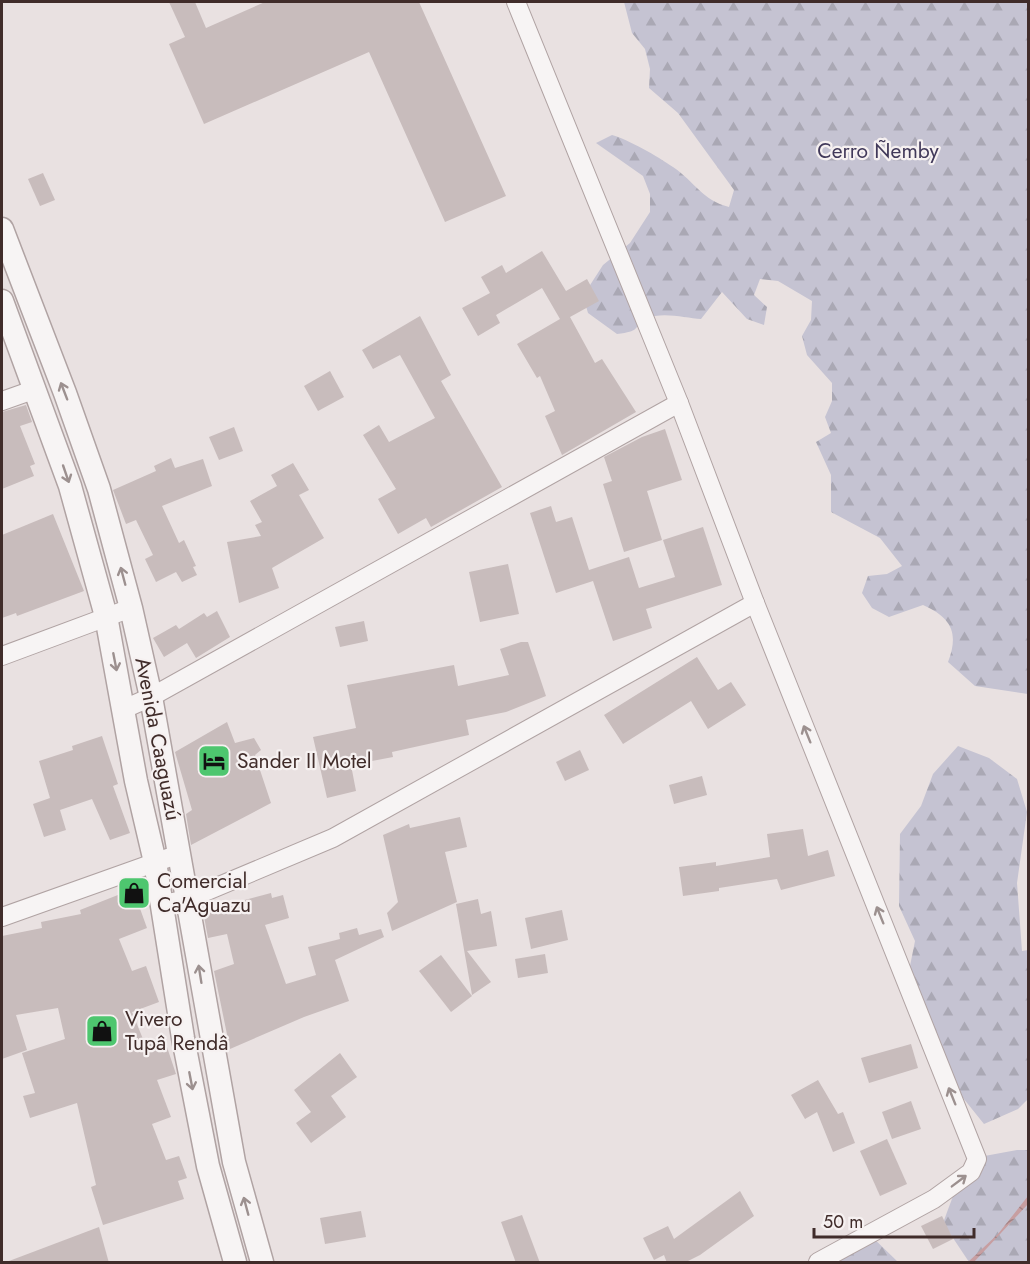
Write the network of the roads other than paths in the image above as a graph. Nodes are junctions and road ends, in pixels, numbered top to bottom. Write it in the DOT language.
graph roads {
  1 [pos="516,2"];
  2 [pos="2,229"];
  3 [pos="2,301"];
  4 [pos="36,389"];
  5 [pos="2,401"];
  6 [pos="679,404"];
  7 [pos="755,603"];
  8 [pos="131,608"];
  9 [pos="106,616"];
  10 [pos="2,656"];
  11 [pos="151,697"];
  12 [pos="124,709"];
  13 [pos="179,854"];
  14 [pos="155,862"];
  15 [pos="188,899"];
  16 [pos="162,904"];
  17 [pos="2,917"];
  18 [pos="235,1263"];
  19 [pos="262,1263"];
  20 [pos="818,1263"];
  1 -- 6 [label="street"];
  8 -- 2 [label="street, Avenida Caaguazú, one-way"];
  3 -- 4 [label="street, Avenida Caaguazú"];
  4 -- 5 [label="street"];
  4 -- 9 [label="street, Avenida Caaguazú, one-way"];
  6 -- 7 [label="street"];
  6 -- 11 [label="street"];
  7 -- 15 [label="street"];
  20 -- 7 [label="street, one-way"];
  8 -- 9 [label="street"];
  8 -- 11 [label="street, Avenida Caaguazú"];
  9 -- 10 [label="street"];
  9 -- 12 [label="street, Avenida Caaguazú, one-way"];
  11 -- 12 [label="street"];
  11 -- 13 [label="street, Avenida Caaguazú"];
  12 -- 14 [label="street, Avenida Caaguazú"];
  13 -- 14 [label="street"];
  13 -- 15 [label="street, Avenida Caaguazú"];
  14 -- 16 [label="street, Avenida Caaguazú"];
  14 -- 17 [label="street"];
  15 -- 16 [label="street"];
  19 -- 15 [label="street, Avenida Caaguazú, one-way"];
  16 -- 18 [label="street, Avenida Caaguazú, one-way"];
}
